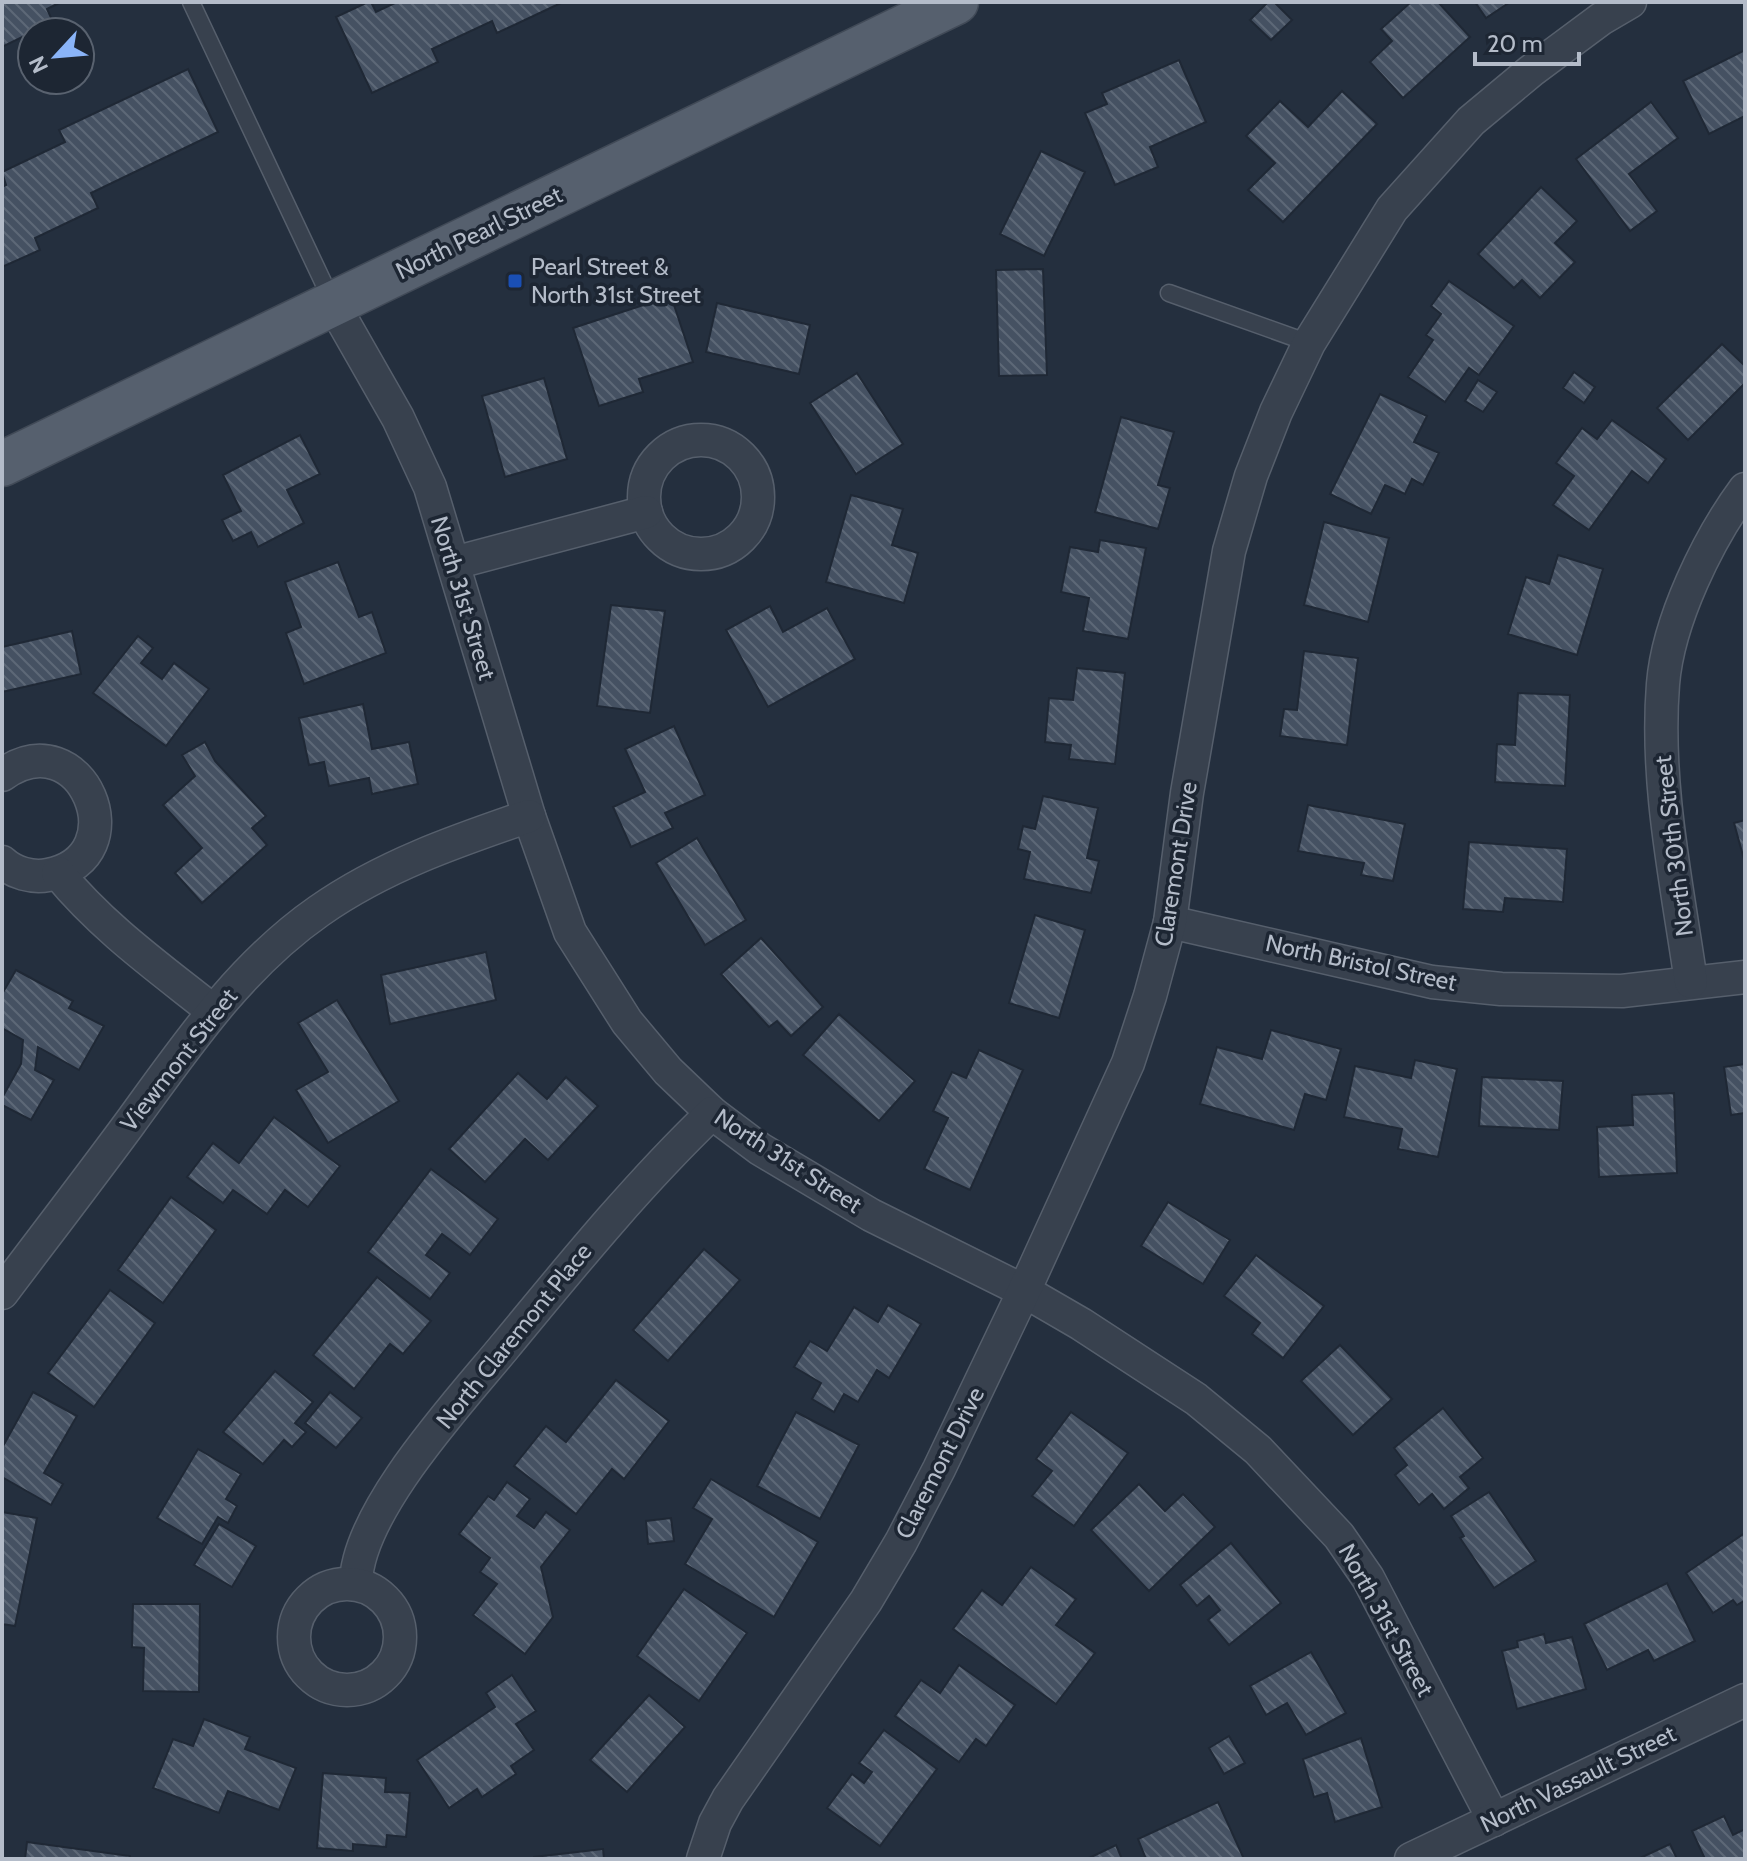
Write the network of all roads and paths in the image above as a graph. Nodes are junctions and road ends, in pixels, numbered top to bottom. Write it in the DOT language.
graph roads {
  1 [pos="191,2"];
  2 [pos="956,2"];
  3 [pos="1630,2"];
  4 [pos="1169,293"];
  5 [pos="333,304"];
  6 [pos="1309,343"];
  7 [pos="2,464"];
  8 [pos="1745,489"];
  9 [pos="646,512"];
  10 [pos="454,563"];
  11 [pos="2,775"];
  12 [pos="529,816"];
  13 [pos="2,862"];
  14 [pos="58,873"];
  15 [pos="1170,922"];
  16 [pos="1745,977"];
  17 [pos="1691,982"];
  18 [pos="212,1010"];
  19 [pos="712,1113"];
  20 [pos="1024,1291"];
  21 [pos="2,1293"];
  22 [pos="356,1583"];
  23 [pos="1745,1700"];
  24 [pos="1494,1820"];
  25 [pos="703,1859"];
  26 [pos="1411,1859"];
  1 -- 5 [label="lane"];
  2 -- 5 [label="main road, North Pearl Street"];
  3 -- 6 [label="street, Claremont Drive"];
  4 -- 6 [label="lane"];
  5 -- 7 [label="main road, North Pearl Street"];
  5 -- 10 [label="street, North 31st Street"];
  6 -- 15 [label="street, Claremont Drive"];
  8 -- 17 [label="street, North 30th Street"];
  9 -- 10 [label="street"];
  10 -- 12 [label="street, North 31st Street"];
  11 -- 14 [label="street"];
  12 -- 18 [label="street, Viewmont Street"];
  12 -- 19 [label="street, North 31st Street"];
  13 -- 14 [label="street"];
  14 -- 18 [label="street"];
  15 -- 17 [label="street, North Bristol Street"];
  15 -- 20 [label="street, Claremont Drive"];
  16 -- 17 [label="street, North Bristol Street"];
  18 -- 21 [label="street, Viewmont Street"];
  19 -- 20 [label="street, North 31st Street"];
  19 -- 22 [label="street, North Claremont Place"];
  20 -- 24 [label="street, North 31st Street"];
  20 -- 25 [label="street, Claremont Drive"];
  23 -- 24 [label="street, North Vassault Street"];
  24 -- 26 [label="street, North Vassault Street"];
}
